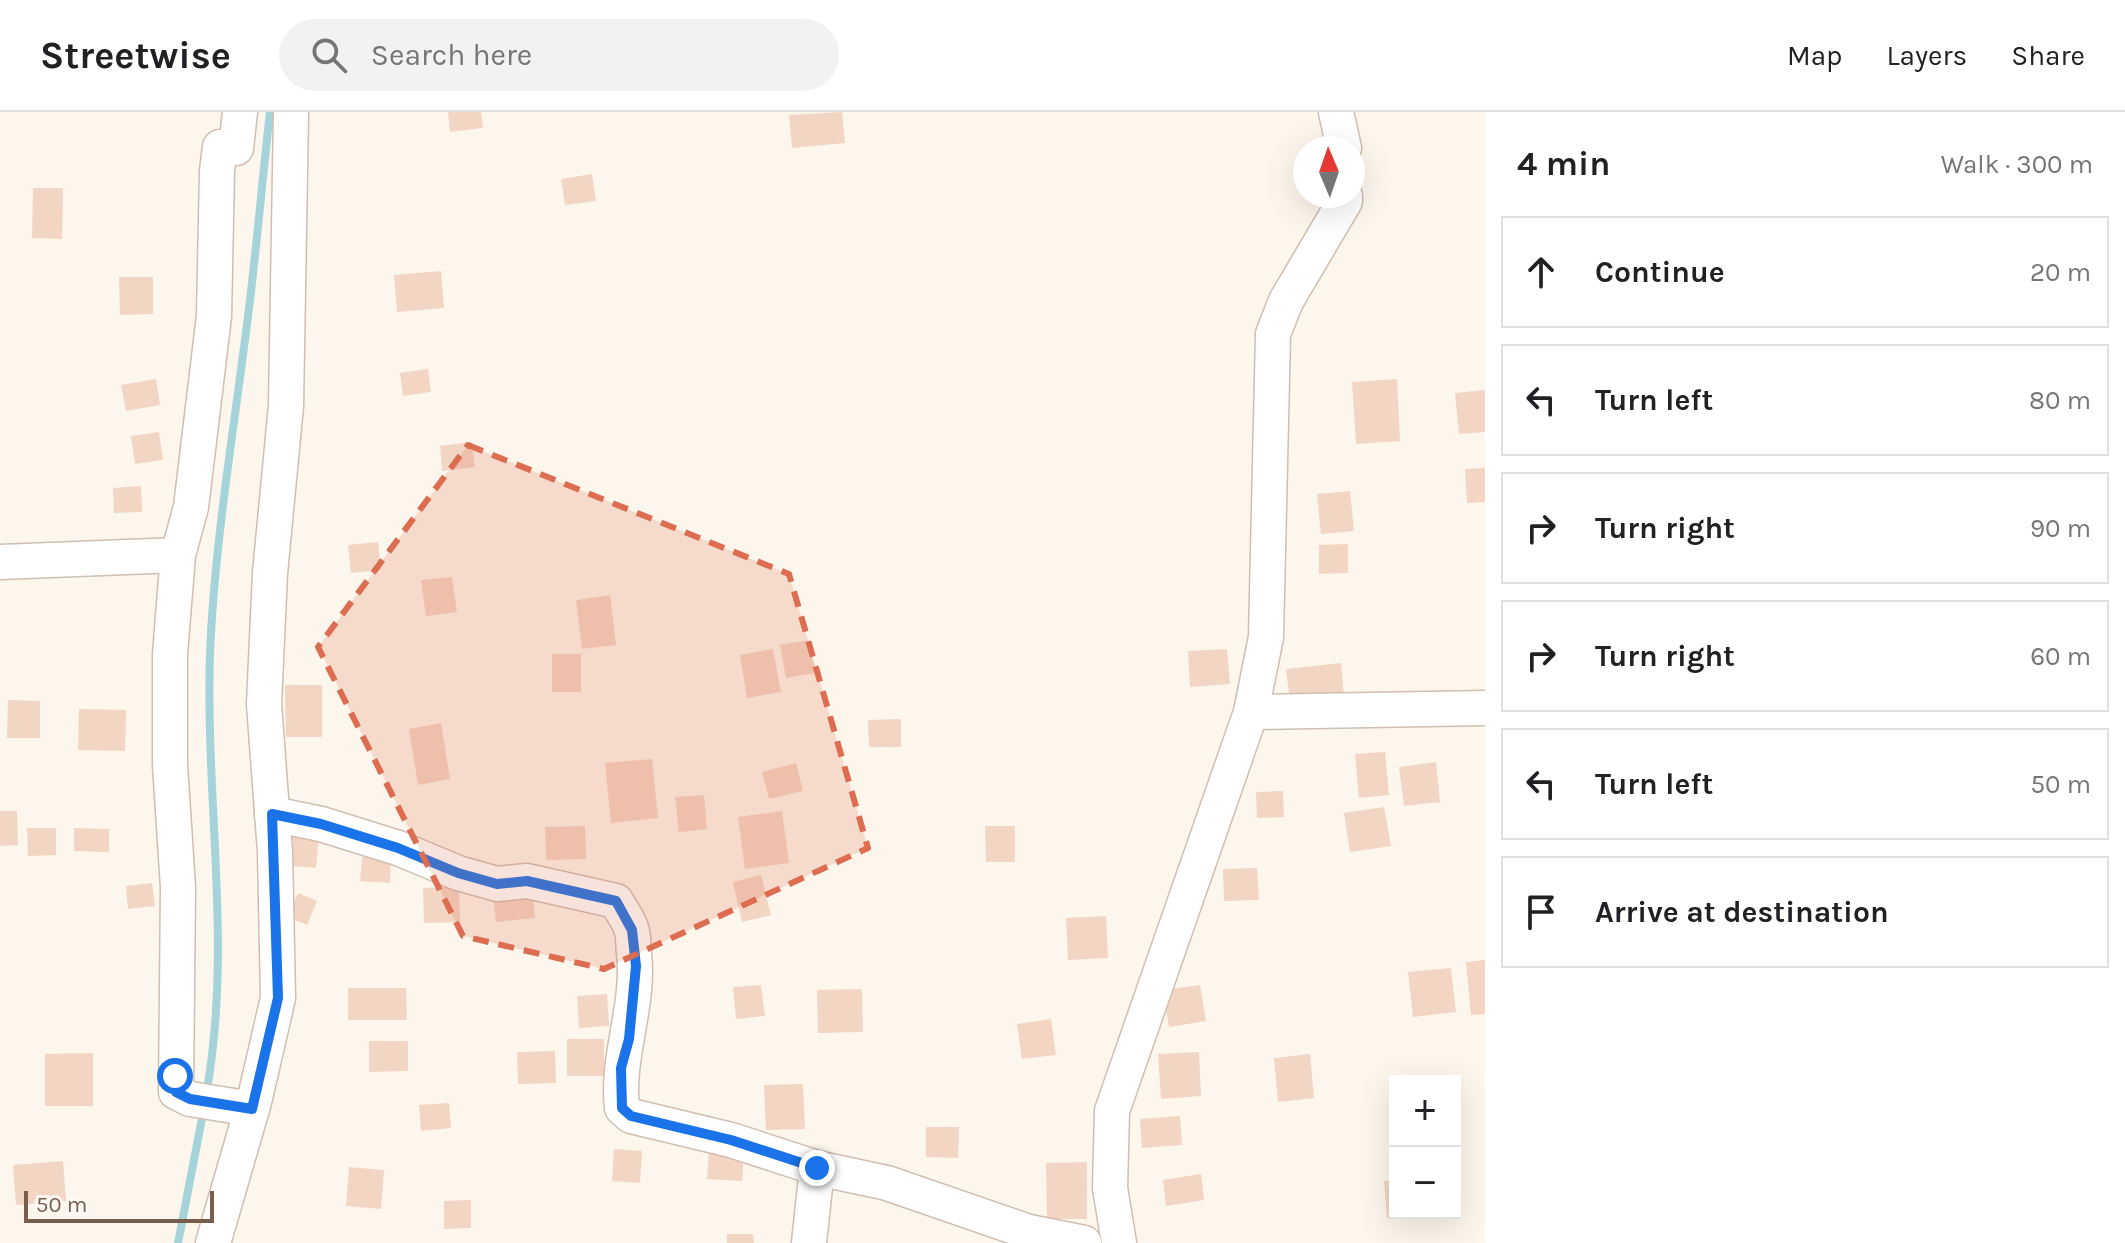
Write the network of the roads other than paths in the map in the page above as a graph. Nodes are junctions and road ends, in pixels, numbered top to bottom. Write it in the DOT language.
graph roads {
  1 [pos="240,112"];
  2 [pos="291,112"];
  3 [pos="1336,112"];
  4 [pos="1341,136"];
  5 [pos="1341,208"];
  6 [pos="178,555"];
  7 [pos="0,562"];
  8 [pos="1485,708"];
  9 [pos="1251,712"];
  10 [pos="272,814"];
  11 [pos="243,1107"];
  12 [pos="817,1168"];
  13 [pos="213,1243"];
  14 [pos="809,1243"];
  15 [pos="1084,1243"];
  16 [pos="1119,1243"];
  1 -- 6 [label="street"];
  2 -- 10 [label="street"];
  3 -- 4 [label="street"];
  5 -- 9 [label="street"];
  6 -- 7 [label="street"];
  6 -- 11 [label="street"];
  8 -- 9 [label="street"];
  9 -- 16 [label="street"];
  10 -- 11 [label="street"];
  10 -- 12 [label="street"];
  11 -- 13 [label="street"];
  12 -- 14 [label="street"];
  12 -- 15 [label="street"];
}
